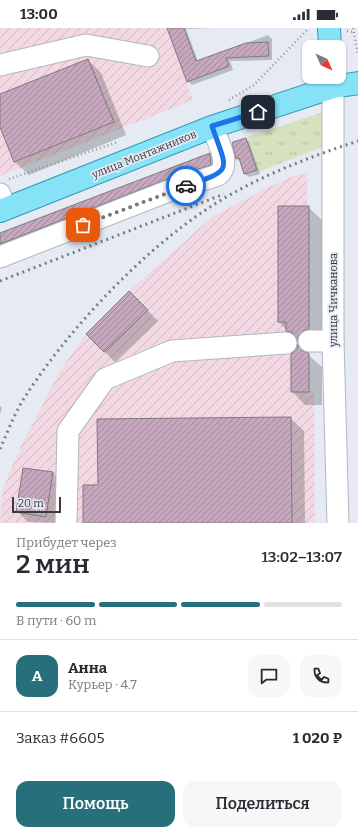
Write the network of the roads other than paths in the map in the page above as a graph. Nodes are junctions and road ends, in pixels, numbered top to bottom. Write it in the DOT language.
graph roads {
  1 [pos="329,28"];
  2 [pos="330,40"];
  3 [pos="148,56"];
  4 [pos="0,65"];
  5 [pos="346,83"];
  6 [pos="358,83"];
  7 [pos="328,84"];
  8 [pos="333,84"];
  9 [pos="212,126"];
  10 [pos="3,198"];
  11 [pos="0,257"];
  12 [pos="309,341"];
  13 [pos="333,341"];
  14 [pos="286,343"];
  15 [pos="66,523"];
  16 [pos="338,523"];
  1 -- 2 [label="main road"];
  3 -- 4 [label="lane"];
  5 -- 6 [label="main road, улица Монтажников"];
  7 -- 9 [label="main road, улица Монтажников"];
  8 -- 13 [label="lane, улица Чичканова"];
  9 -- 10 [label="main road, улица Монтажников"];
  9 -- 11 [label="lane"];
  12 -- 13 [label="lane"];
  13 -- 16 [label="lane, улица Чичканова"];
  14 -- 15 [label="lane"];
}
